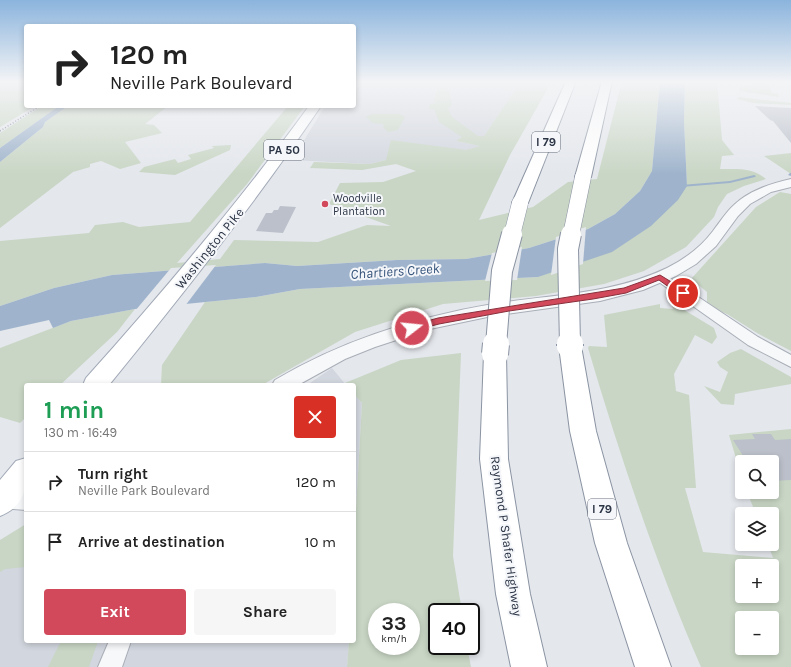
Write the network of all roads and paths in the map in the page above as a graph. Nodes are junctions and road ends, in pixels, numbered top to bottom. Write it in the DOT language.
graph roads {
  1 [pos="311,112"];
  2 [pos="558,112"];
  3 [pos="599,112"];
  4 [pos="791,183"];
  5 [pos="660,277"];
  6 [pos="791,362"];
  7 [pos="97,383"];
  8 [pos="285,383"];
  9 [pos="24,474"];
  10 [pos="10,500"];
  11 [pos="119,643"];
  12 [pos="110,667"];
  13 [pos="529,667"];
  14 [pos="653,667"];
  1 -- 7 [label="main road, Washington Pike / PA 50"];
  2 -- 13 [label="main road, Raymond P Shafer Highway / I 79, bridge"];
  3 -- 14 [label="main road, I 79, bridge"];
  4 -- 5 [label="street"];
  5 -- 6 [label="street"];
  5 -- 8 [label="street"];
  9 -- 10 [label="main road"];
  11 -- 12 [label="street"];
}
